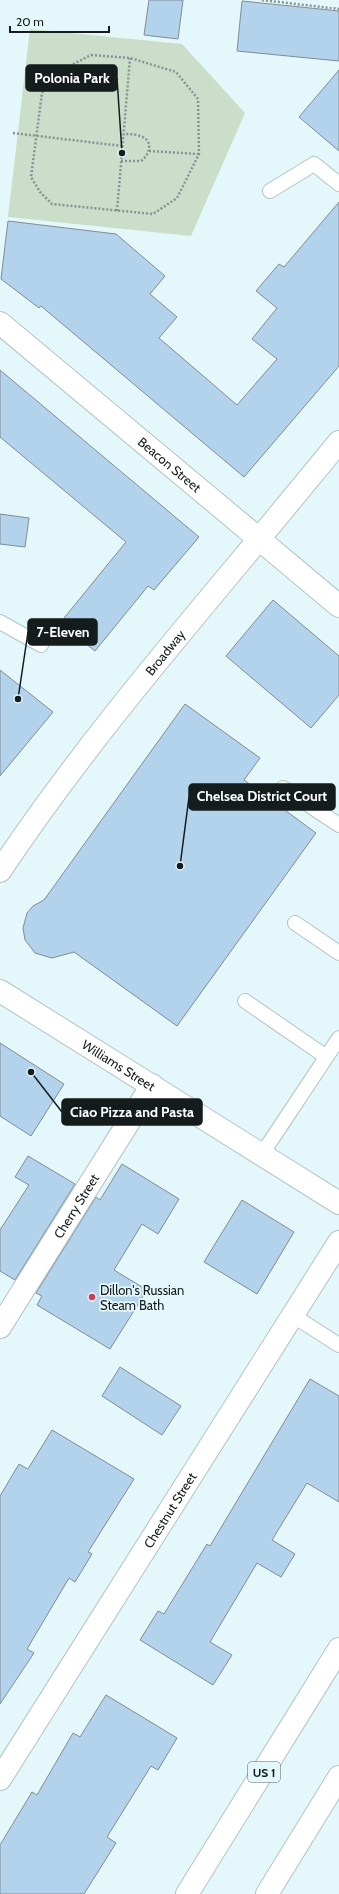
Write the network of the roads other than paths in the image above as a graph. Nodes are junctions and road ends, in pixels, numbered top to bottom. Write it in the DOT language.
graph roads {
  1 [pos="339,184"];
  2 [pos="270,191"];
  3 [pos="0,323"];
  4 [pos="339,442"];
  5 [pos="259,539"];
  6 [pos="339,606"];
  7 [pos="0,622"];
  8 [pos="41,645"];
  9 [pos="283,788"];
  10 [pos="339,825"];
  11 [pos="0,871"];
  12 [pos="295,923"];
  13 [pos="339,953"];
  14 [pos="0,991"];
  15 [pos="245,1001"];
  16 [pos="339,1038"];
  17 [pos="325,1056"];
  18 [pos="152,1086"];
  19 [pos="262,1154"];
  20 [pos="339,1203"];
  21 [pos="339,1242"];
  22 [pos="292,1315"];
  23 [pos="0,1327"];
  24 [pos="339,1345"];
  25 [pos="339,1649"];
  26 [pos="339,1777"];
  27 [pos="0,1779"];
  28 [pos="188,1894"];
  29 [pos="267,1894"];
  1 -- 2 [label="lane"];
  3 -- 5 [label="main road, Beacon Street"];
  4 -- 5 [label="main road, Broadway"];
  5 -- 6 [label="main road, Beacon Street"];
  5 -- 11 [label="main road, Broadway"];
  7 -- 8 [label="lane"];
  9 -- 10 [label="lane"];
  12 -- 13 [label="lane"];
  14 -- 18 [label="main road, Williams Street"];
  15 -- 17 [label="lane"];
  16 -- 17 [label="lane"];
  17 -- 19 [label="lane"];
  18 -- 19 [label="main road, Williams Street"];
  18 -- 23 [label="main road, Cherry Street"];
  19 -- 20 [label="main road, Williams Street"];
  21 -- 22 [label="main road, Chestnut Street"];
  22 -- 24 [label="lane"];
  22 -- 27 [label="main road, Chestnut Street"];
  25 -- 28 [label="main road, US 1"];
  26 -- 29 [label="main road"];
}
